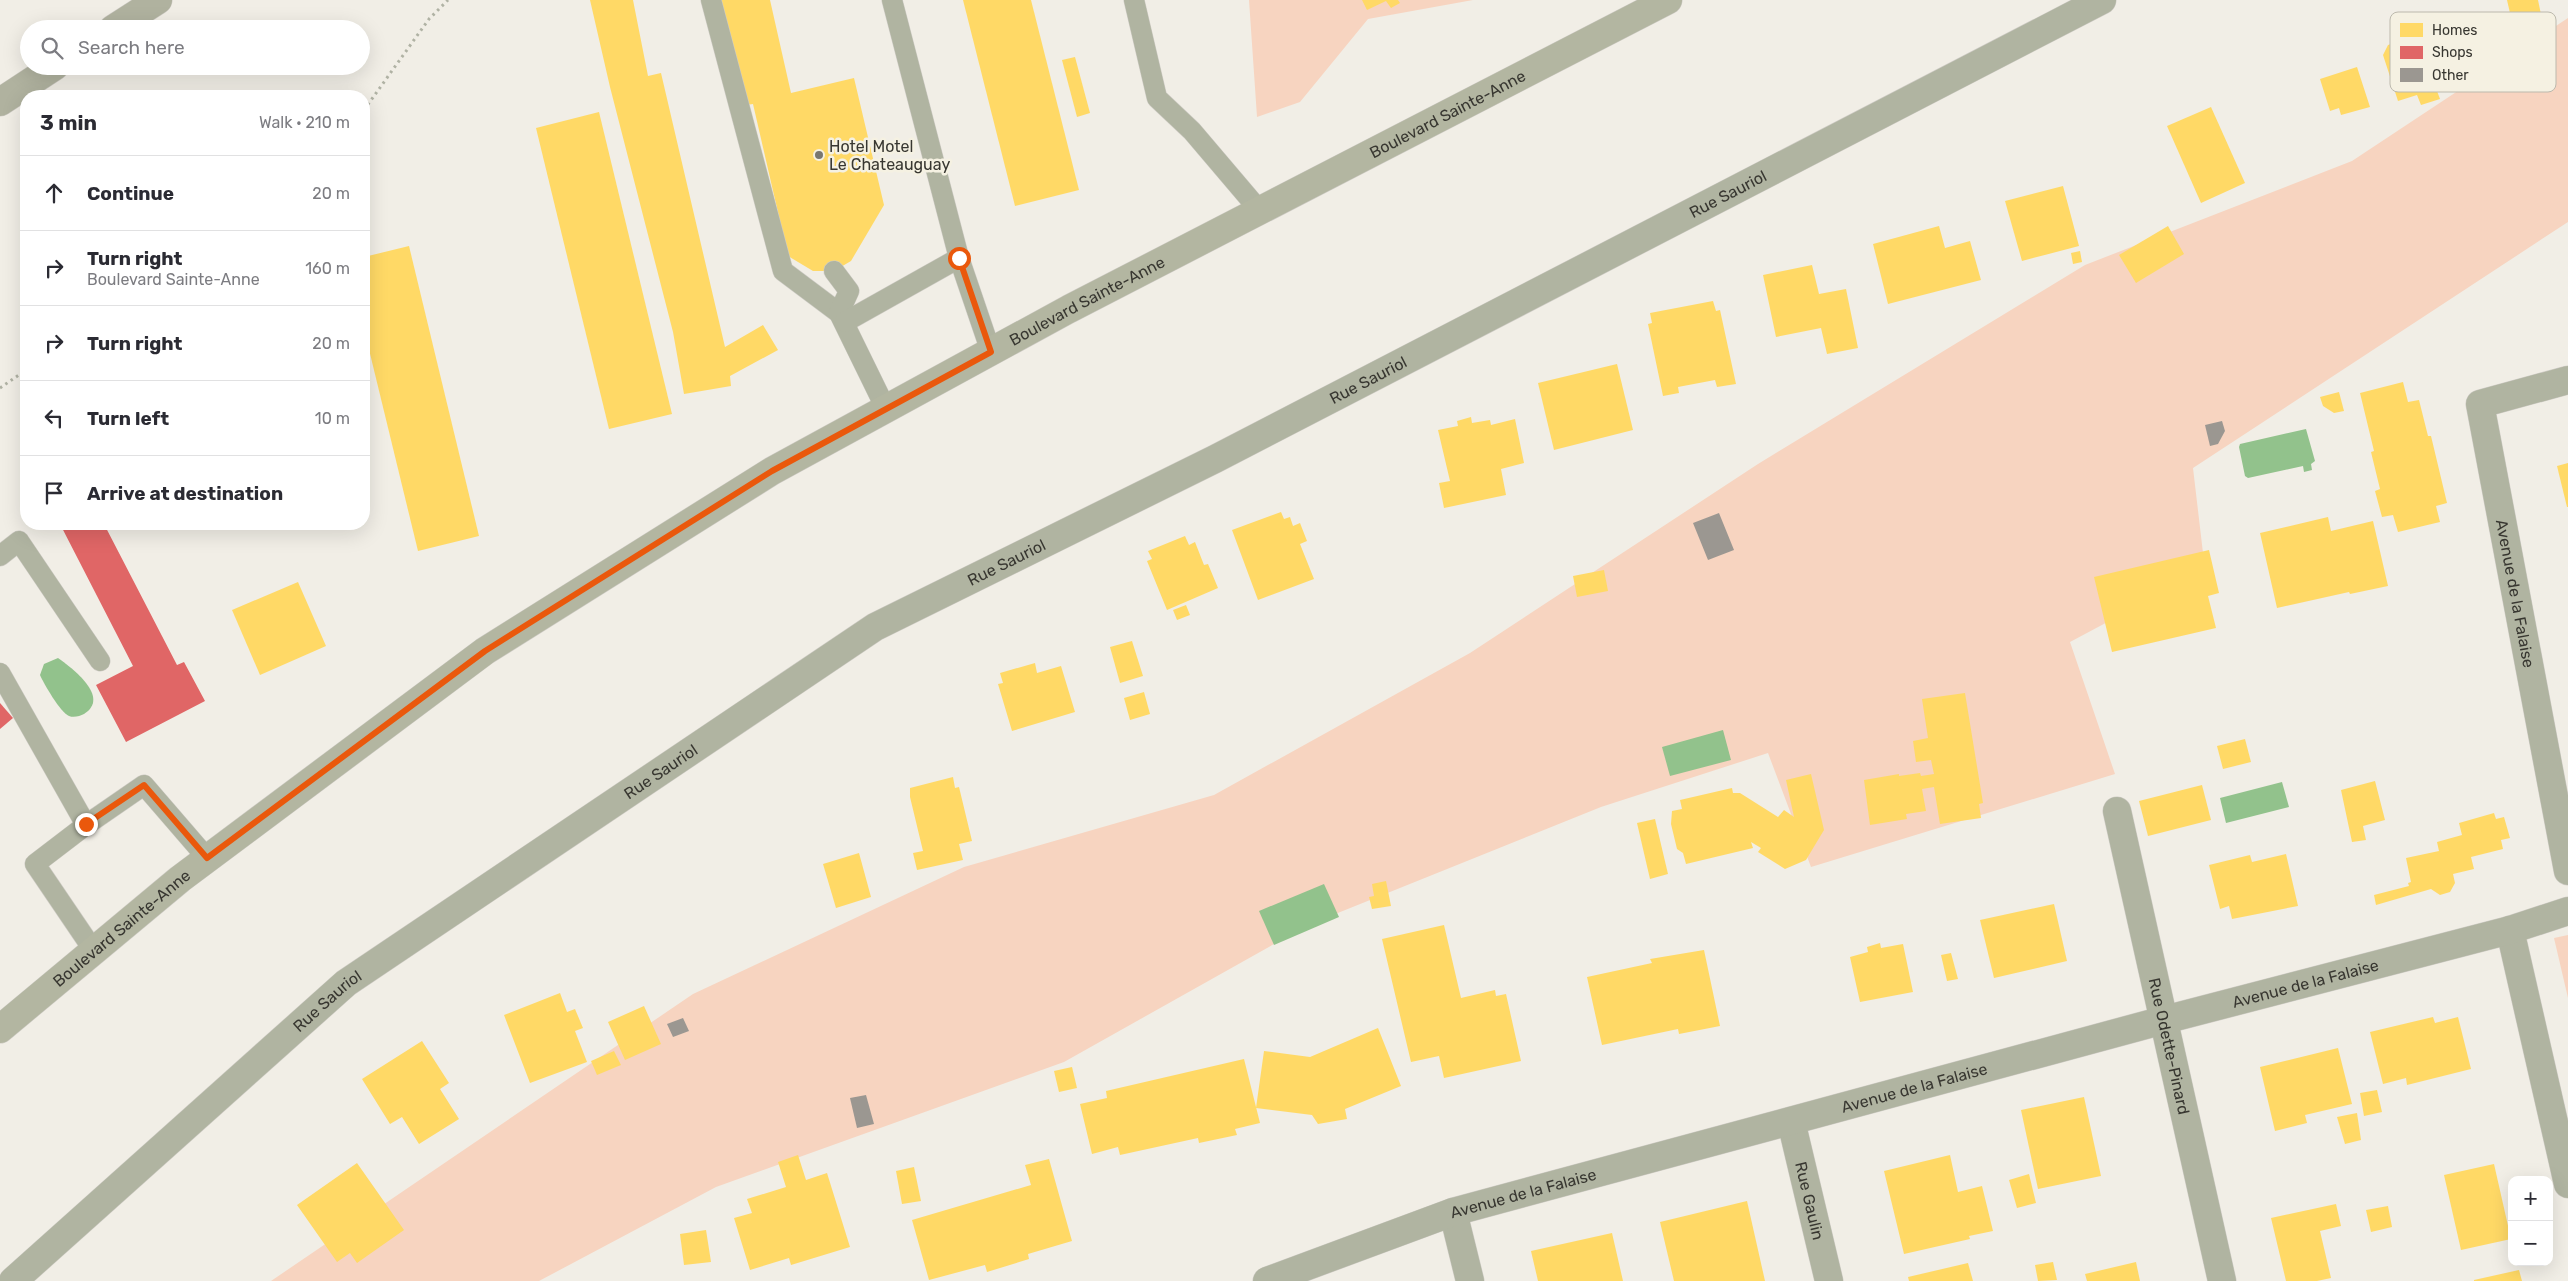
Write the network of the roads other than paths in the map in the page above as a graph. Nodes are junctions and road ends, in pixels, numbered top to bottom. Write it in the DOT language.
graph roads {
  1 [pos="158,0"];
  2 [pos="712,0"];
  3 [pos="892,0"];
  4 [pos="1134,0"];
  5 [pos="1668,0"];
  6 [pos="2102,0"];
  7 [pos="128,20"];
  8 [pos="42,75"];
  9 [pos="0,102"];
  10 [pos="1260,211"];
  11 [pos="959,258"];
  12 [pos="834,271"];
  13 [pos="842,317"];
  14 [pos="991,352"];
  15 [pos="2568,380"];
  16 [pos="886,409"];
  17 [pos="0,556"];
  18 [pos="100,661"];
  19 [pos="0,673"];
  20 [pos="2117,811"];
  21 [pos="86,824"];
  22 [pos="207,858"];
  23 [pos="2568,871"];
  24 [pos="2568,911"];
  25 [pos="2510,930"];
  26 [pos="94,951"];
  27 [pos="2164,1020"];
  28 [pos="0,1030"];
  29 [pos="1791,1121"];
  30 [pos="2568,1184"];
  31 [pos="1453,1212"];
  32 [pos="13,1281"];
  33 [pos="1268,1281"];
  34 [pos="1470,1281"];
  35 [pos="1829,1281"];
  36 [pos="2222,1281"];
  1 -- 7 [label="highway"];
  2 -- 13 [label="lane"];
  3 -- 11 [label="lane"];
  4 -- 10 [label="lane"];
  5 -- 10 [label="main road, Boulevard Sainte-Anne"];
  6 -- 32 [label="street, Rue Sauriol"];
  8 -- 9 [label="highway"];
  10 -- 14 [label="main road, Boulevard Sainte-Anne"];
  11 -- 13 [label="lane"];
  11 -- 14 [label="lane"];
  12 -- 13 [label="lane"];
  13 -- 16 [label="lane"];
  14 -- 16 [label="main road, Boulevard Sainte-Anne"];
  15 -- 23 [label="street, Avenue de la Falaise"];
  16 -- 22 [label="main road, Boulevard Sainte-Anne"];
  17 -- 18 [label="lane"];
  19 -- 21 [label="lane"];
  20 -- 27 [label="street, Rue Odette-Pinard"];
  21 -- 22 [label="lane"];
  21 -- 26 [label="lane"];
  22 -- 26 [label="main road, Boulevard Sainte-Anne"];
  24 -- 25 [label="street, Avenue de la Falaise"];
  25 -- 27 [label="street, Avenue de la Falaise"];
  25 -- 30 [label="street"];
  26 -- 28 [label="main road, Boulevard Sainte-Anne"];
  27 -- 29 [label="street, Avenue de la Falaise"];
  27 -- 36 [label="street, Rue Odette-Pinard"];
  29 -- 31 [label="street, Avenue de la Falaise"];
  29 -- 35 [label="street, Rue Gaulin"];
  31 -- 33 [label="street, Avenue de la Falaise"];
  31 -- 34 [label="street"];
}
